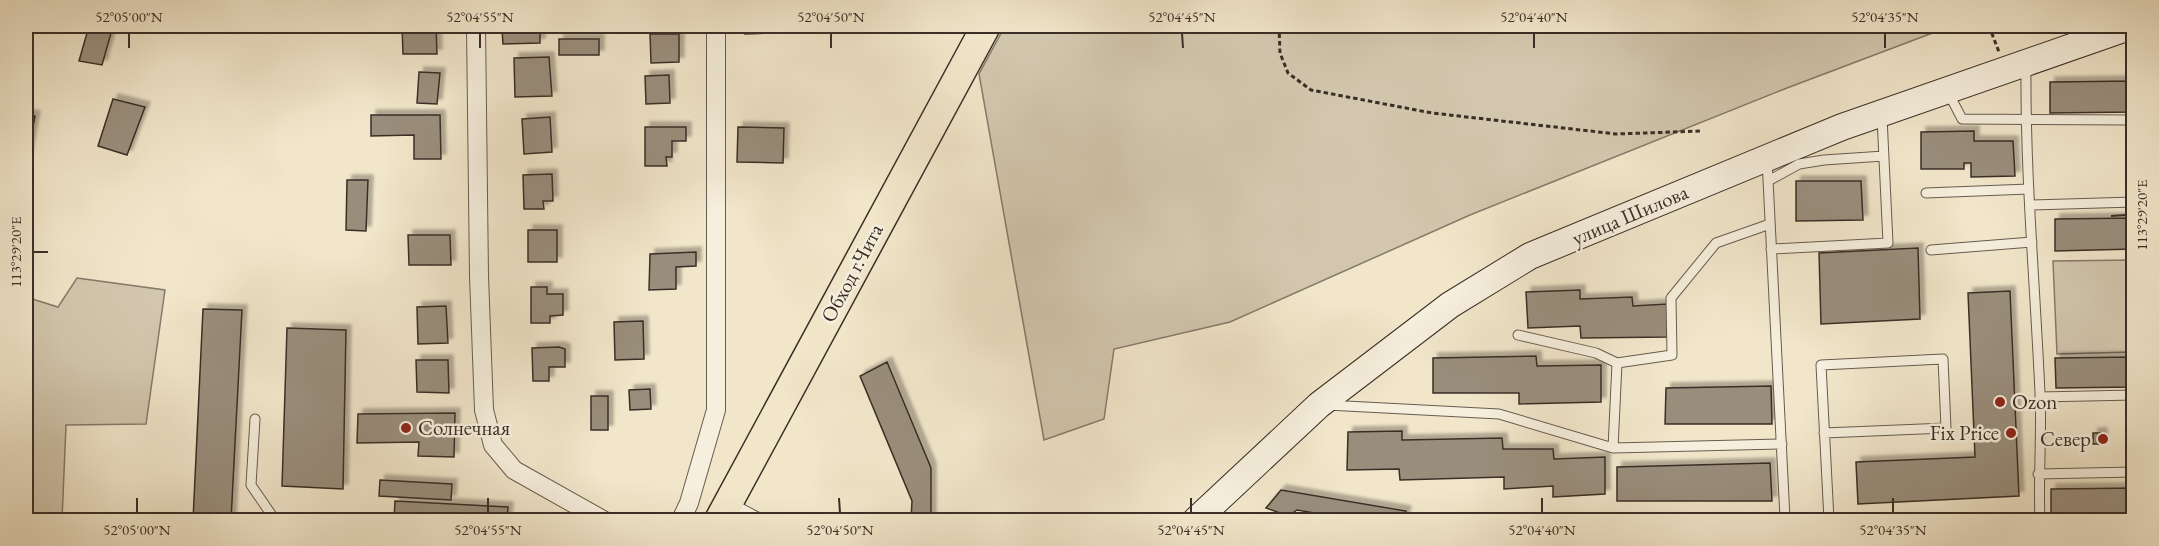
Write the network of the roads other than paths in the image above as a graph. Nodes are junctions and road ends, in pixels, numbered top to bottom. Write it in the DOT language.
graph roads {
  1 [pos="477,26"];
  2 [pos="716,26"];
  3 [pos="986,26"];
  4 [pos="2132,26"];
  5 [pos="2026,62"];
  6 [pos="1947,90"];
  7 [pos="1881,113"];
  8 [pos="2133,120"];
  9 [pos="2025,121"];
  10 [pos="1884,156"];
  11 [pos="1767,169"];
  12 [pos="2030,189"];
  13 [pos="1926,193"];
  14 [pos="2133,202"];
  15 [pos="2030,205"];
  16 [pos="1770,224"];
  17 [pos="2032,242"];
  18 [pos="1771,249"];
  19 [pos="1931,250"];
  20 [pos="1518,335"];
  21 [pos="1617,363"];
  22 [pos="2133,395"];
  23 [pos="2040,397"];
  24 [pos="1319,405"];
  25 [pos="255,418"];
  26 [pos="1824,433"];
  27 [pos="1782,444"];
  28 [pos="1613,448"];
  29 [pos="2133,472"];
  30 [pos="2038,474"];
  31 [pos="724,511"];
  32 [pos="1785,518"];
  33 [pos="275,520"];
  34 [pos="603,520"];
  35 [pos="681,520"];
  36 [pos="764,520"];
  37 [pos="1196,520"];
  38 [pos="1828,520"];
  39 [pos="2040,520"];
  1 -- 34 [label="street"];
  2 -- 35 [label="street"];
  3 -- 31 [label="highway, Обход г.Чита"];
  4 -- 5 [label="main road, улица Шилова"];
  5 -- 6 [label="main road, улица Шилова"];
  5 -- 9 [label="lane"];
  6 -- 7 [label="main road, улица Шилова"];
  6 -- 9 [label="lane"];
  7 -- 10 [label="lane"];
  7 -- 11 [label="main road, улица Шилова"];
  8 -- 9 [label="lane"];
  9 -- 12 [label="lane"];
  10 -- 11 [label="lane"];
  10 -- 18 [label="lane"];
  11 -- 16 [label="lane"];
  11 -- 24 [label="main road, улица Шилова"];
  12 -- 13 [label="lane"];
  12 -- 15 [label="lane"];
  14 -- 15 [label="lane"];
  15 -- 17 [label="lane"];
  16 -- 18 [label="lane"];
  16 -- 21 [label="lane"];
  17 -- 19 [label="lane"];
  17 -- 23 [label="lane"];
  18 -- 27 [label="lane"];
  20 -- 21 [label="lane"];
  21 -- 28 [label="lane"];
  22 -- 23 [label="lane"];
  23 -- 30 [label="lane"];
  24 -- 28 [label="lane"];
  24 -- 37 [label="main road, улица Шилова"];
  25 -- 33 [label="lane"];
  26 -- 26 [label="lane"];
  26 -- 38 [label="lane"];
  27 -- 28 [label="lane"];
  27 -- 32 [label="lane"];
  29 -- 30 [label="lane"];
  30 -- 39 [label="lane"];
  31 -- 36 [label="lane"];
}
